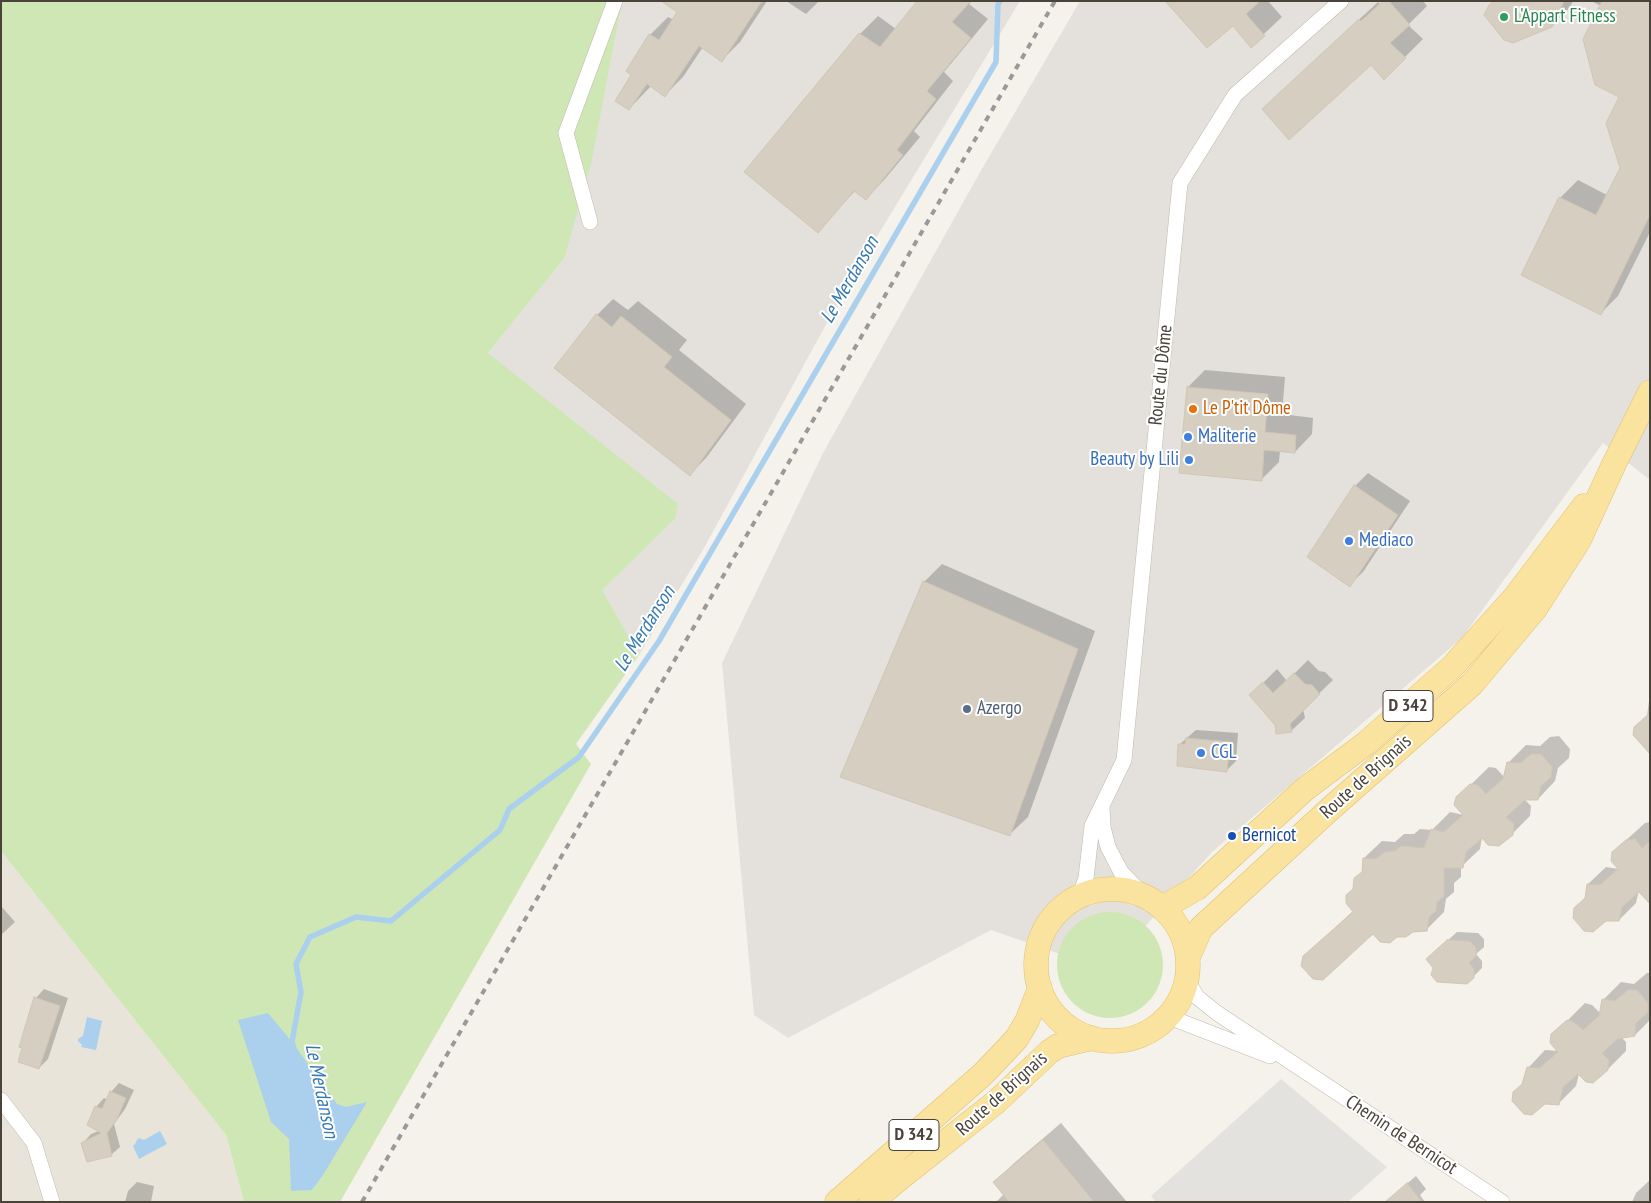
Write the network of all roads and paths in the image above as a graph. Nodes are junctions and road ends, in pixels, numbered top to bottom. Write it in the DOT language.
graph roads {
  1 [pos="615,1"];
  2 [pos="1341,1"];
  3 [pos="590,222"];
  4 [pos="1650,392"];
  5 [pos="1614,464"];
  6 [pos="1102,807"];
  7 [pos="1143,895"];
  8 [pos="1074,899"];
  9 [pos="1162,908"];
  10 [pos="1188,957"];
  11 [pos="1187,980"];
  12 [pos="1040,988"];
  13 [pos="1169,1017"];
  14 [pos="1092,1038"];
  15 [pos="1300,1068"];
  16 [pos="1,1100"];
  17 [pos="52,1202"];
  18 [pos="838,1202"];
  19 [pos="871,1202"];
  20 [pos="1502,1202"];
  1 -- 3 [label="street"];
  2 -- 6 [label="street, Route du Dôme"];
  4 -- 5 [label="main road, Route de Brignais / D 342"];
  5 -- 9 [label="main road, Route de Brignais / D 342"];
  5 -- 10 [label="main road, Route de Brignais / D 342"];
  6 -- 7 [label="street"];
  6 -- 8 [label="street, Route du Dôme"];
  7 -- 8 [label="main road"];
  7 -- 9 [label="main road"];
  8 -- 12 [label="main road"];
  9 -- 10 [label="main road"];
  10 -- 11 [label="main road"];
  11 -- 13 [label="main road"];
  11 -- 15 [label="street, Chemin de Bernicot"];
  12 -- 14 [label="main road"];
  12 -- 18 [label="main road, Route de Brignais / D 342"];
  13 -- 14 [label="main road"];
  13 -- 15 [label="street, Chemin de Bernicot"];
  14 -- 19 [label="main road, Route de Brignais / D 342"];
  15 -- 20 [label="street, Chemin de Bernicot"];
  16 -- 17 [label="street"];
}
